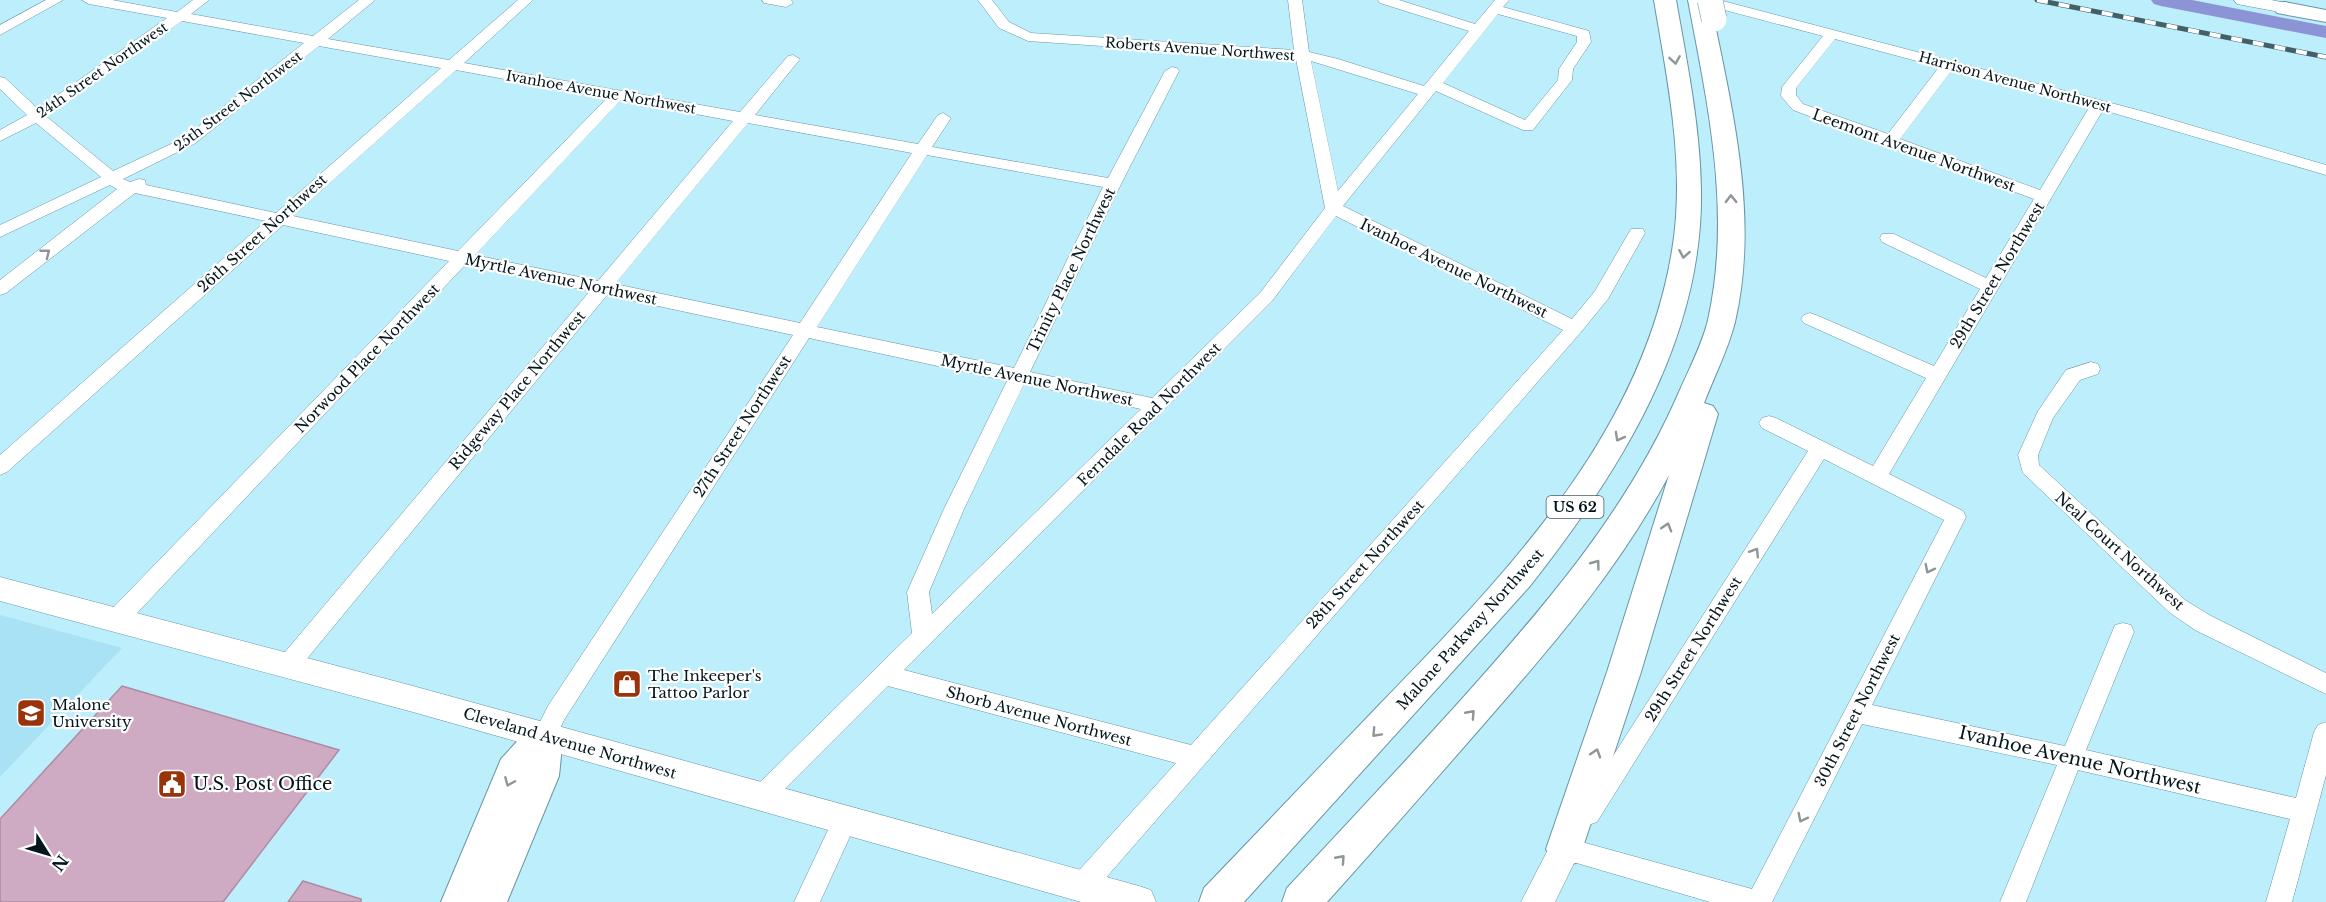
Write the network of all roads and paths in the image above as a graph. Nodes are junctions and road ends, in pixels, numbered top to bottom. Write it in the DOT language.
graph roads {
  1 [pos="56,0"];
  2 [pos="89,0"];
  3 [pos="202,0"];
  4 [pos="368,0"];
  5 [pos="526,0"];
  6 [pos="769,0"];
  7 [pos="985,0"];
  8 [pos="1295,0"];
  9 [pos="1385,0"];
  10 [pos="2243,0"];
  11 [pos="1665,1"];
  12 [pos="786,3"];
  13 [pos="1498,4"];
  14 [pos="2287,4"];
  15 [pos="1706,7"];
  16 [pos="179,16"];
  17 [pos="2326,16"];
  18 [pos="1478,29"];
  19 [pos="0,31"];
  20 [pos="1832,34"];
  21 [pos="316,41"];
  22 [pos="1302,55"];
  23 [pos="793,59"];
  24 [pos="1948,64"];
  25 [pos="452,65"];
  26 [pos="1172,71"];
  27 [pos="0,81"];
  28 [pos="1429,88"];
  29 [pos="618,95"];
  30 [pos="2099,104"];
  31 [pos="38,116"];
  32 [pos="744,118"];
  33 [pos="943,118"];
  34 [pos="0,136"];
  35 [pos="189,141"];
  36 [pos="1890,142"];
  37 [pos="923,150"];
  38 [pos="2326,170"];
  39 [pos="112,179"];
  40 [pos="1113,184"];
  41 [pos="132,188"];
  42 [pos="2044,197"];
  43 [pos="1333,208"];
  44 [pos="279,219"];
  45 [pos="0,232"];
  46 [pos="1636,233"];
  47 [pos="1888,238"];
  48 [pos="463,258"];
  49 [pos="1990,287"];
  50 [pos="603,288"];
  51 [pos="0,289"];
  52 [pos="1810,319"];
  53 [pos="1721,320"];
  54 [pos="1575,328"];
  55 [pos="805,330"];
  56 [pos="2091,369"];
  57 [pos="1020,375"];
  58 [pos="1937,375"];
  59 [pos="1158,406"];
  60 [pos="1769,423"];
  61 [pos="1820,449"];
  62 [pos="0,467"];
  63 [pos="1877,477"];
  64 [pos="0,589"];
  65 [pos="115,621"];
  66 [pos="2124,632"];
  67 [pos="924,637"];
  68 [pos="288,665"];
  69 [pos="884,675"];
  70 [pos="2326,684"];
  71 [pos="1856,712"];
  72 [pos="2326,732"];
  73 [pos="544,736"];
  74 [pos="1194,757"];
  75 [pos="2071,758"];
  76 [pos="761,797"];
  77 [pos="2304,811"];
  78 [pos="844,821"];
  79 [pos="1565,849"];
  80 [pos="1082,886"];
  81 [pos="460,902"];
  82 [pos="488,902"];
  83 [pos="807,902"];
  84 [pos="1139,902"];
  85 [pos="1218,902"];
  86 [pos="1301,902"];
  87 [pos="1538,902"];
  88 [pos="1754,902"];
  89 [pos="1759,902"];
  90 [pos="2013,902"];
  91 [pos="2279,902"];
  1 -- 19 [label="street"];
  2 -- 16 [label="street, Ivanhoe Avenue Northwest"];
  3 -- 16 [label="street, 24th Street Northwest"];
  4 -- 21 [label="street, 25th Street Northwest"];
  5 -- 25 [label="street, 26th Street Northwest"];
  6 -- 12 [label="street"];
  7 -- 22 [label="street, Roberts Avenue Northwest"];
  8 -- 22 [label="street"];
  9 -- 18 [label="street"];
  10 -- 14 [label="main road"];
  11 -- 85 [label="highway, Malone Parkway Northwest / US 62, one-way"];
  13 -- 18 [label="street, Ferndale Road Northwest"];
  13 -- 28 [label="street, Roberts Avenue Northwest"];
  14 -- 17 [label="highway"];
  15 -- 20 [label="street, Harrison Avenue Northwest"];
  53 -- 15 [label="highway, US 62, one-way"];
  16 -- 21 [label="street, Ivanhoe Avenue Northwest"];
  16 -- 31 [label="street, 24th Street Northwest"];
  18 -- 28 [label="street, Ferndale Road Northwest"];
  20 -- 24 [label="street, Harrison Avenue Northwest"];
  20 -- 36 [label="street, Leemont Avenue Northwest"];
  21 -- 25 [label="street, Ivanhoe Avenue Northwest"];
  21 -- 35 [label="street, 25th Street Northwest"];
  22 -- 28 [label="street, Roberts Avenue Northwest"];
  22 -- 43 [label="street"];
  23 -- 32 [label="street, Ridgeway Place Northwest"];
  24 -- 30 [label="street, Harrison Avenue Northwest"];
  24 -- 36 [label="street"];
  25 -- 29 [label="street, Ivanhoe Avenue Northwest"];
  25 -- 44 [label="street, 26th Street Northwest"];
  26 -- 40 [label="street, Trinity Place Northwest"];
  27 -- 31 [label="street, Myrtle Avenue Northwest"];
  28 -- 43 [label="street, Ferndale Road Northwest"];
  29 -- 32 [label="street, Ivanhoe Avenue Northwest"];
  29 -- 48 [label="street, Norwood Place Northwest"];
  30 -- 38 [label="street, Harrison Avenue Northwest"];
  30 -- 42 [label="street, 29th Street Northwest"];
  31 -- 34 [label="street, 24th Street Northwest"];
  31 -- 39 [label="street, Myrtle Avenue Northwest"];
  32 -- 37 [label="street, Ivanhoe Avenue Northwest"];
  32 -- 50 [label="street, Ridgeway Place Northwest"];
  33 -- 37 [label="street, 27th Street Northwest"];
  35 -- 39 [label="street, 25th Street Northwest"];
  35 -- 41 [label="street"];
  36 -- 42 [label="street, Leemont Avenue Northwest"];
  37 -- 40 [label="street, Ivanhoe Avenue Northwest"];
  37 -- 55 [label="street, 27th Street Northwest"];
  39 -- 41 [label="street, Myrtle Avenue Northwest"];
  39 -- 45 [label="street, 25th Street Northwest"];
  40 -- 57 [label="street, Trinity Place Northwest"];
  41 -- 44 [label="street, Myrtle Avenue Northwest"];
  51 -- 41 [label="street, one-way"];
  42 -- 49 [label="street, 29th Street Northwest"];
  43 -- 54 [label="street, Ivanhoe Avenue Northwest"];
  43 -- 59 [label="street, Ferndale Road Northwest"];
  44 -- 48 [label="street, Myrtle Avenue Northwest"];
  44 -- 62 [label="street, 26th Street Northwest"];
  46 -- 54 [label="street, 28th Street Northwest"];
  47 -- 49 [label="street"];
  48 -- 50 [label="street, Myrtle Avenue Northwest"];
  48 -- 65 [label="street, Norwood Place Northwest"];
  49 -- 58 [label="street, 29th Street Northwest"];
  50 -- 55 [label="street, Myrtle Avenue Northwest"];
  50 -- 68 [label="street, Ridgeway Place Northwest"];
  52 -- 58 [label="street"];
  79 -- 53 [label="highway, one-way"];
  86 -- 53 [label="highway, US 62, one-way"];
  54 -- 74 [label="street, 28th Street Northwest"];
  55 -- 57 [label="street, Myrtle Avenue Northwest"];
  55 -- 73 [label="street, 27th Street Northwest"];
  56 -- 70 [label="street, Neal Court Northwest"];
  57 -- 59 [label="street, Myrtle Avenue Northwest"];
  57 -- 67 [label="street, Trinity Place Northwest"];
  58 -- 63 [label="street, 29th Street Northwest"];
  59 -- 67 [label="street, Ferndale Road Northwest"];
  60 -- 61 [label="street"];
  61 -- 63 [label="street"];
  79 -- 61 [label="street, 29th Street Northwest, one-way"];
  63 -- 71 [label="street, 30th Street Northwest, one-way"];
  64 -- 65 [label="main road, Cleveland Avenue Northwest"];
  65 -- 68 [label="main road, Cleveland Avenue Northwest"];
  66 -- 75 [label="street"];
  67 -- 69 [label="street, Ferndale Road Northwest"];
  68 -- 73 [label="main road, Cleveland Avenue Northwest"];
  69 -- 74 [label="street, Shorb Avenue Northwest"];
  69 -- 76 [label="street, Ferndale Road Northwest"];
  71 -- 75 [label="street, Ivanhoe Avenue Northwest"];
  71 -- 89 [label="street, 30th Street Northwest, one-way"];
  72 -- 77 [label="street"];
  73 -- 76 [label="main road, Cleveland Avenue Northwest"];
  73 -- 81 [label="highway, one-way"];
  73 -- 82 [label="highway"];
  74 -- 80 [label="street, 28th Street Northwest"];
  75 -- 77 [label="street, Ivanhoe Avenue Northwest"];
  75 -- 90 [label="street"];
  76 -- 78 [label="main road, Cleveland Avenue Northwest"];
  77 -- 91 [label="street"];
  78 -- 80 [label="main road, Cleveland Avenue Northwest"];
  78 -- 83 [label="street"];
  79 -- 87 [label="main road"];
  79 -- 88 [label="street"];
  80 -- 84 [label="main road, Cleveland Avenue Northwest"];
}
